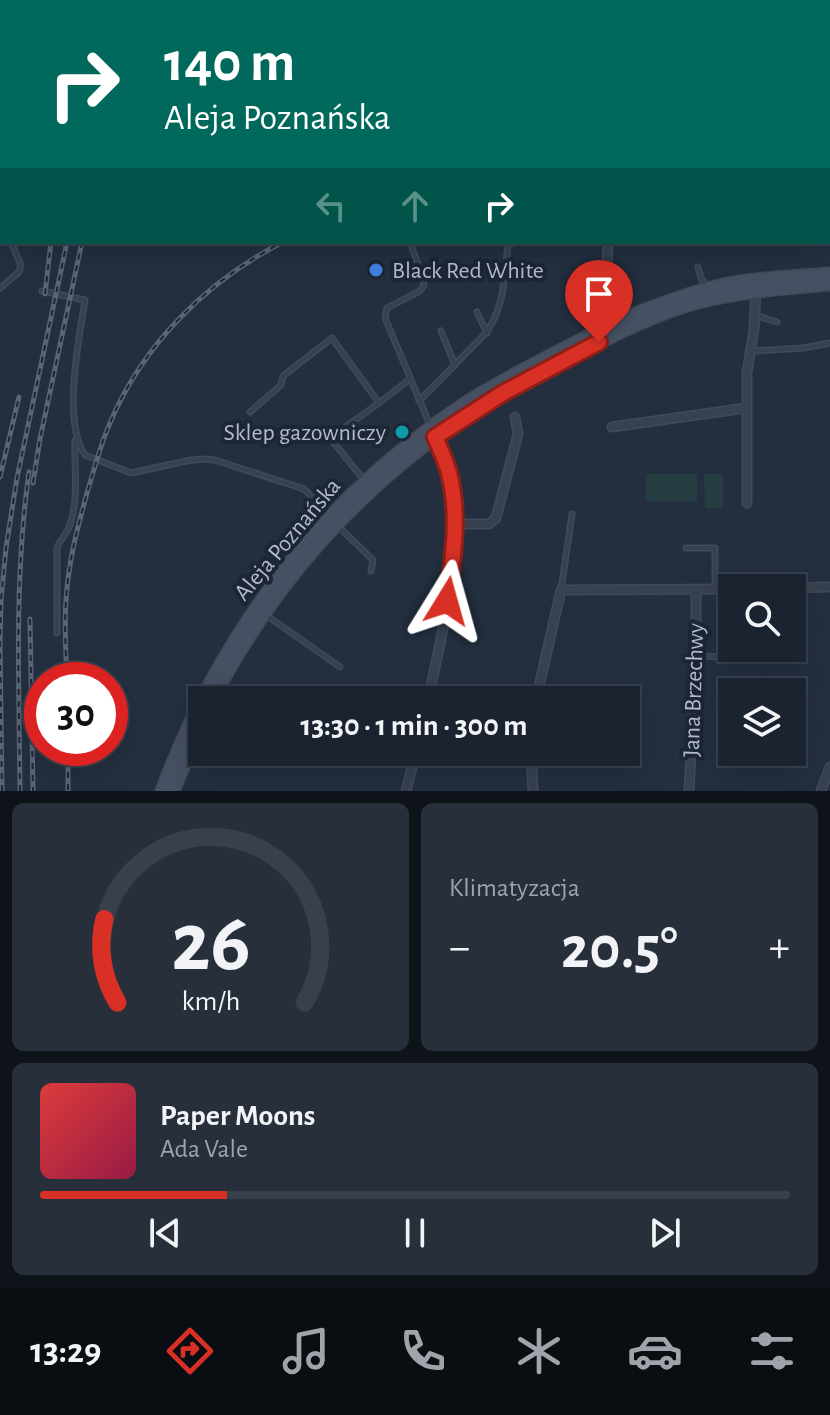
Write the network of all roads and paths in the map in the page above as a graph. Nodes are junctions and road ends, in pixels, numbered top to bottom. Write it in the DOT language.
graph roads {
  1 [pos="12,244"];
  2 [pos="411,244"];
  3 [pos="511,244"];
  4 [pos="608,244"];
  5 [pos="698,267"];
  6 [pos="830,274"];
  7 [pos="830,284"];
  8 [pos="0,288"];
  9 [pos="708,289"];
  10 [pos="42,291"];
  11 [pos="756,291"];
  12 [pos="477,312"];
  13 [pos="755,315"];
  14 [pos="777,322"];
  15 [pos="616,327"];
  16 [pos="441,331"];
  17 [pos="487,333"];
  18 [pos="830,343"];
  19 [pos="750,351"];
  20 [pos="455,365"];
  21 [pos="410,379"];
  22 [pos="419,401"];
  23 [pos="379,403"];
  24 [pos="746,408"];
  25 [pos="250,412"];
  26 [pos="515,417"];
  27 [pos="612,427"];
  28 [pos="433,432"];
  29 [pos="75,435"];
  30 [pos="365,482"];
  31 [pos="747,503"];
  32 [pos="572,514"];
  33 [pos="334,520"];
  34 [pos="455,524"];
  35 [pos="686,548"];
  36 [pos="371,571"];
  37 [pos="806,587"];
  38 [pos="830,587"];
  39 [pos="696,589"];
  40 [pos="715,589"];
  41 [pos="561,590"];
  42 [pos="264,614"];
  43 [pos="57,633"];
  44 [pos="696,656"];
  45 [pos="718,657"];
  46 [pos="340,667"];
  47 [pos="220,686"];
  48 [pos="431,686"];
  49 [pos="539,686"];
  50 [pos="188,754"];
  51 [pos="412,766"];
  52 [pos="532,766"];
  53 [pos="830,767"];
  54 [pos="173,790"];
  55 [pos="406,791"];
  56 [pos="533,791"];
  57 [pos="689,791"];
  58 [pos="821,791"];
  1 -- 8 [label="lane"];
  2 -- 21 [label="lane"];
  3 -- 17 [label="lane"];
  4 -- 15 [label="street"];
  5 -- 9 [label="lane"];
  6 -- 9 [label="main road, Aleja Poznańska"];
  7 -- 11 [label="main road, Aleja Poznańska"];
  9 -- 15 [label="main road, Aleja Poznańska"];
  10 -- 29 [label="lane"];
  11 -- 13 [label="street"];
  11 -- 15 [label="main road, Aleja Poznańska"];
  12 -- 17 [label="lane"];
  13 -- 14 [label="lane"];
  13 -- 19 [label="street"];
  15 -- 28 [label="main road, Aleja Poznańska"];
  16 -- 20 [label="lane"];
  17 -- 20 [label="lane"];
  18 -- 19 [label="lane"];
  19 -- 24 [label="street"];
  20 -- 22 [label="lane"];
  21 -- 22 [label="lane"];
  21 -- 23 [label="lane"];
  22 -- 28 [label="lane"];
  23 -- 25 [label="lane"];
  23 -- 30 [label="lane"];
  24 -- 27 [label="street"];
  24 -- 31 [label="street"];
  26 -- 34 [label="street"];
  28 -- 30 [label="main road, Aleja Poznańska"];
  28 -- 33 [label="main road, Aleja Poznańska"];
  28 -- 34 [label="street"];
  29 -- 33 [label="lane"];
  29 -- 43 [label="lane"];
  30 -- 33 [label="main road, Aleja Poznańska"];
  32 -- 41 [label="lane"];
  33 -- 36 [label="lane"];
  33 -- 42 [label="main road, Aleja Poznańska"];
  33 -- 54 [label="main road, Aleja Poznańska"];
  34 -- 48 [label="street"];
  35 -- 40 [label="lane"];
  37 -- 38 [label="street"];
  39 -- 40 [label="street"];
  39 -- 41 [label="street"];
  39 -- 44 [label="street, Jana Brzechwy"];
  41 -- 49 [label="street"];
  42 -- 46 [label="lane"];
  42 -- 47 [label="main road, Aleja Poznańska"];
  44 -- 45 [label="lane"];
  44 -- 57 [label="street, Jana Brzechwy"];
  50 -- 54 [label="main road, Aleja Poznańska"];
  51 -- 55 [label="street"];
  52 -- 56 [label="street"];
  53 -- 58 [label="street"];
}
